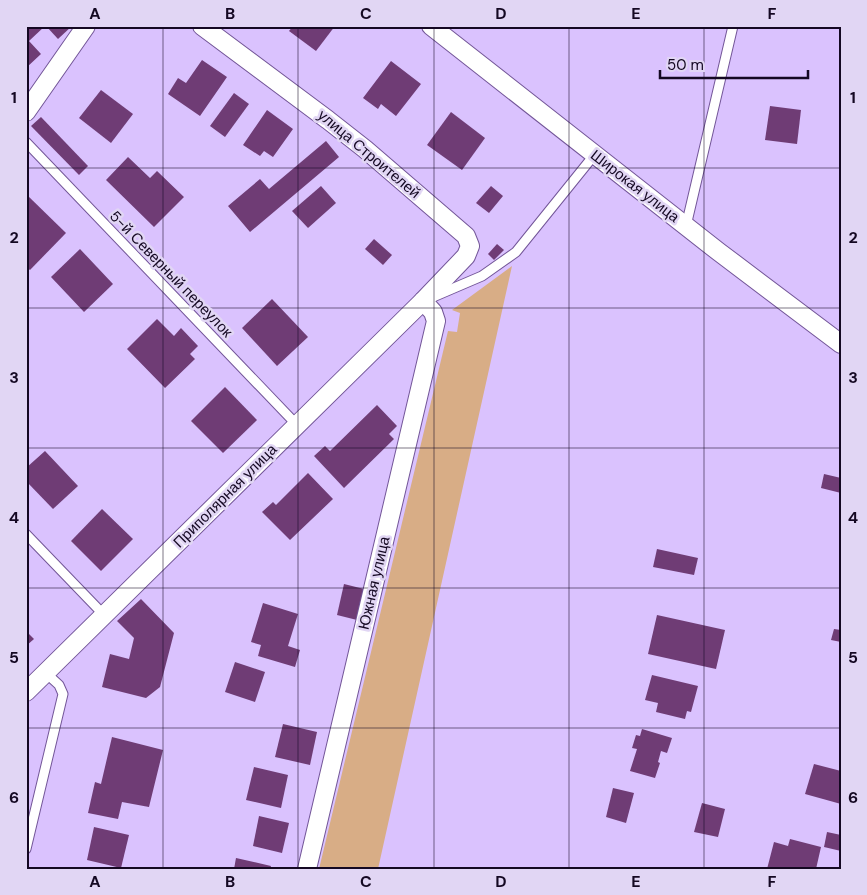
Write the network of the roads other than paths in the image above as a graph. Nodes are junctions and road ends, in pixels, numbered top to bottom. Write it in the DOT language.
graph roads {
  1 [pos="86,26"];
  2 [pos="202,26"];
  3 [pos="431,26"];
  4 [pos="733,26"];
  5 [pos="26,112"];
  6 [pos="26,142"];
  7 [pos="595,154"];
  8 [pos="686,226"];
  9 [pos="424,301"];
  10 [pos="841,344"];
  11 [pos="297,425"];
  12 [pos="26,534"];
  13 [pos="104,615"];
  14 [pos="46,673"];
  15 [pos="26,692"];
  16 [pos="26,849"];
  17 [pos="307,869"];
  1 -- 5 [label="street"];
  2 -- 9 [label="street, улица Строителей"];
  3 -- 7 [label="street, Широкая улица"];
  4 -- 8 [label="lane"];
  6 -- 11 [label="lane, 5-й Северный переулок"];
  7 -- 8 [label="street, Широкая улица"];
  7 -- 9 [label="lane"];
  8 -- 10 [label="street, Широкая улица"];
  9 -- 11 [label="street, Приполярная улица"];
  9 -- 17 [label="street, Южная улица"];
  11 -- 13 [label="street, Приполярная улица"];
  12 -- 13 [label="lane"];
  13 -- 14 [label="street, Приполярная улица"];
  14 -- 15 [label="street, Приполярная улица"];
  14 -- 16 [label="lane"];
}
